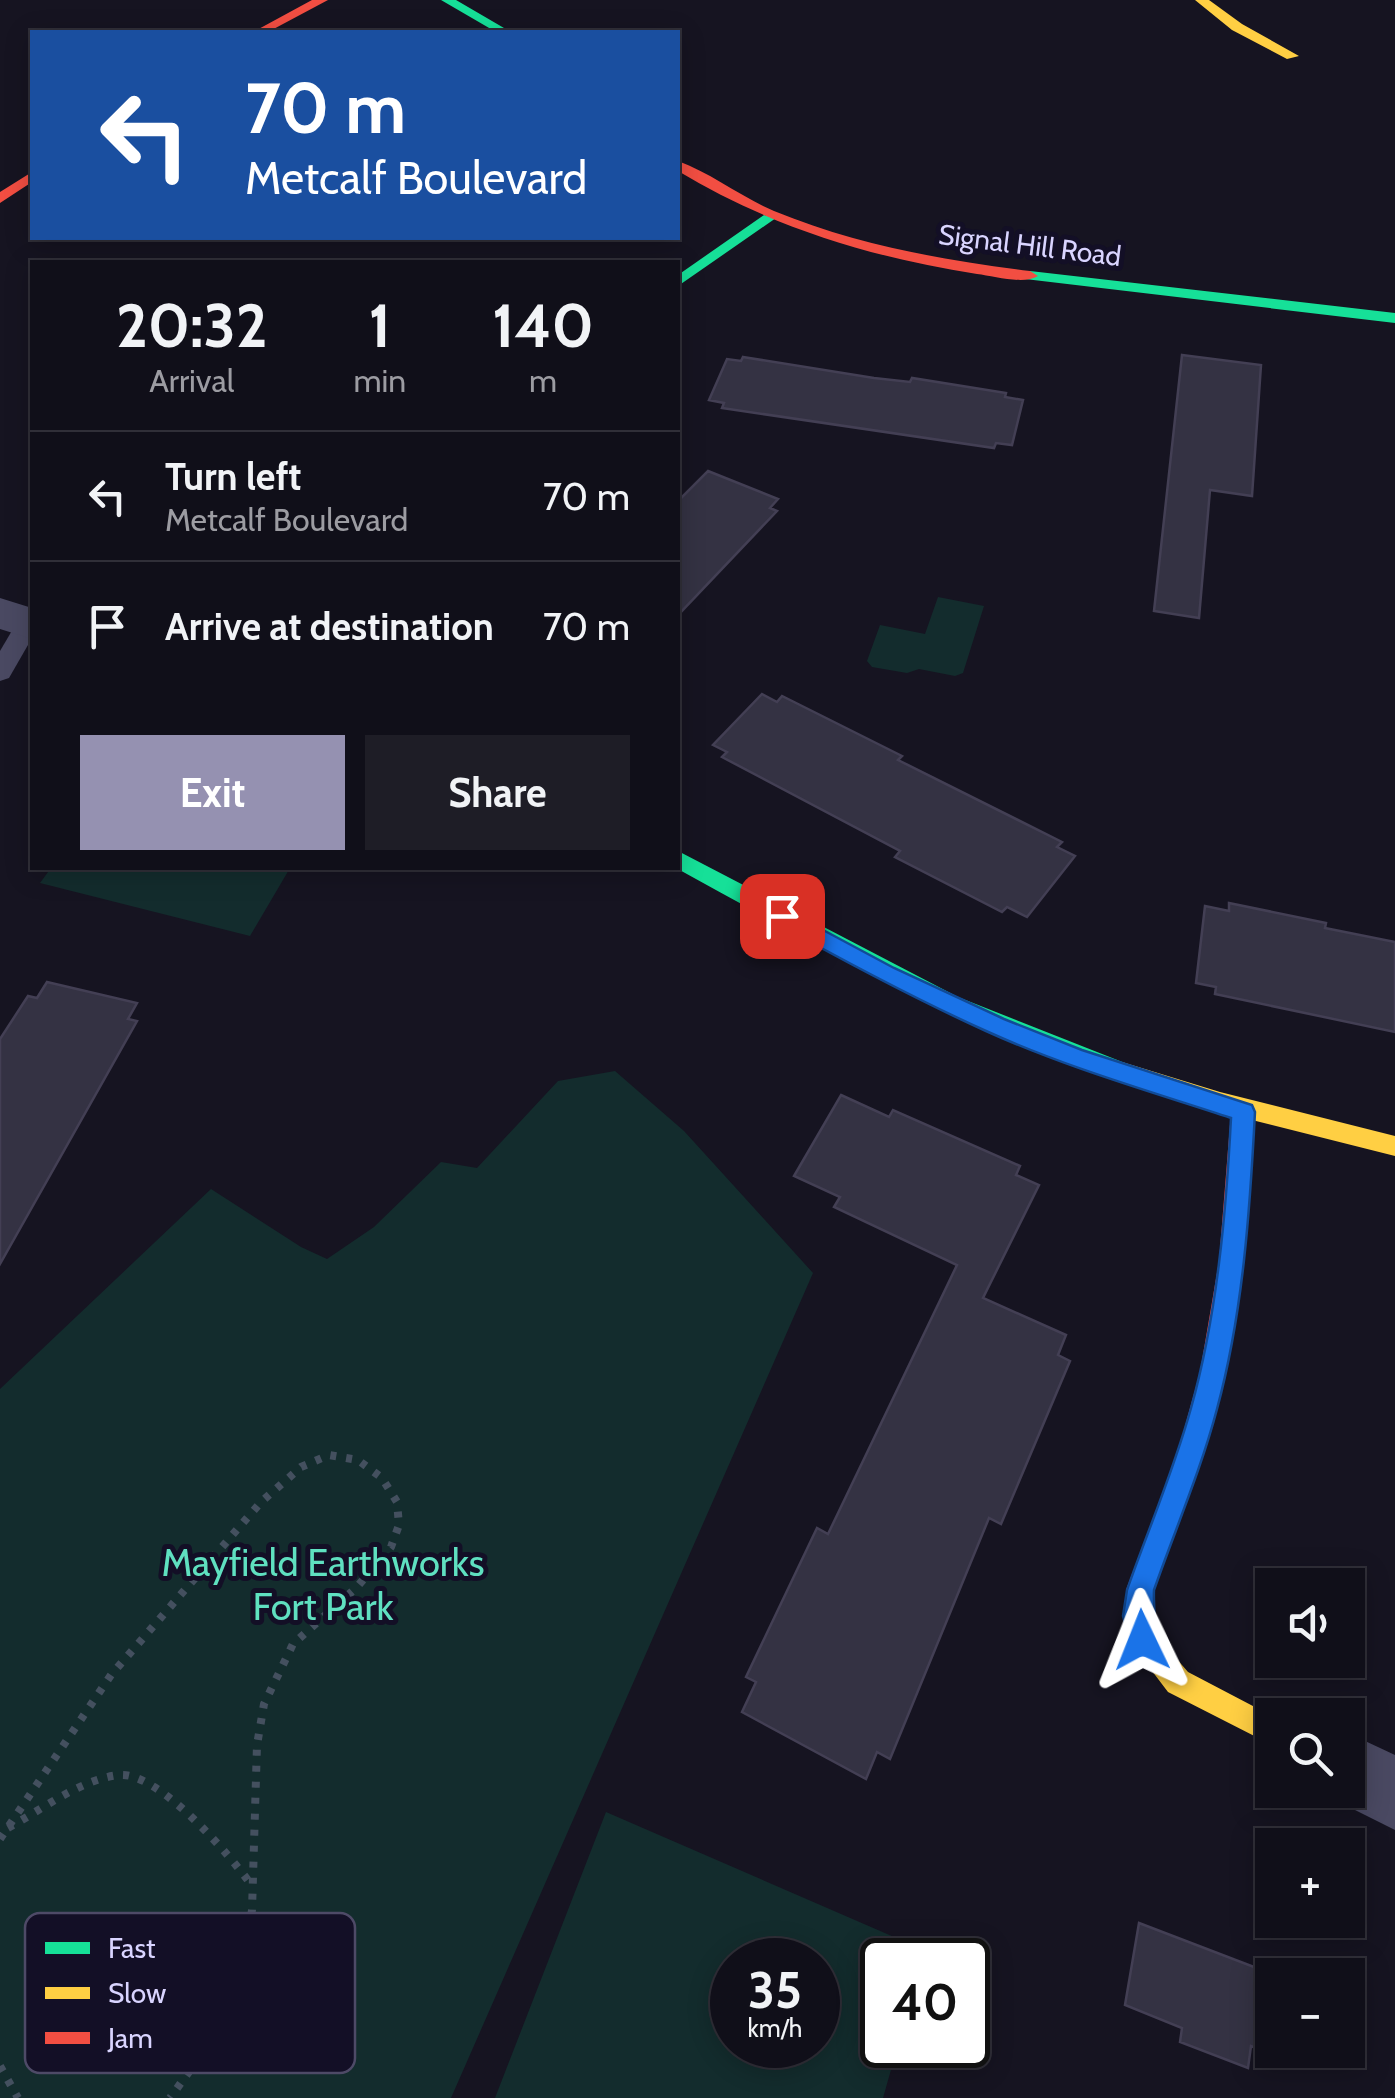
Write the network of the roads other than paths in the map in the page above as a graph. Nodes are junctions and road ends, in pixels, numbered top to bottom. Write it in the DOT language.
graph roads {
  1 [pos="322,0"];
  2 [pos="447,0"];
  3 [pos="1201,0"];
  4 [pos="262,30"];
  5 [pos="502,30"];
  6 [pos="1292,56"];
  7 [pos="680,166"];
  8 [pos="30,177"];
  9 [pos="0,199"];
  10 [pos="769,218"];
  11 [pos="680,281"];
  12 [pos="1395,318"];
  13 [pos="15,621"];
  14 [pos="0,672"];
  15 [pos="680,859"];
  16 [pos="1244,1112"];
  17 [pos="1395,1146"];
  18 [pos="1255,1722"];
  19 [pos="1365,1778"];
  20 [pos="1395,1794"];
  1 -- 4 [label="street"];
  2 -- 5 [label="street"];
  3 -- 6 [label="street"];
  7 -- 10 [label="street, Signal Hill Road"];
  8 -- 9 [label="street"];
  10 -- 11 [label="street"];
  10 -- 12 [label="street, Signal Hill Road"];
  13 -- 14 [label="lane"];
  15 -- 16 [label="street"];
  16 -- 17 [label="street"];
  16 -- 18 [label="street"];
  19 -- 20 [label="street"];
}
